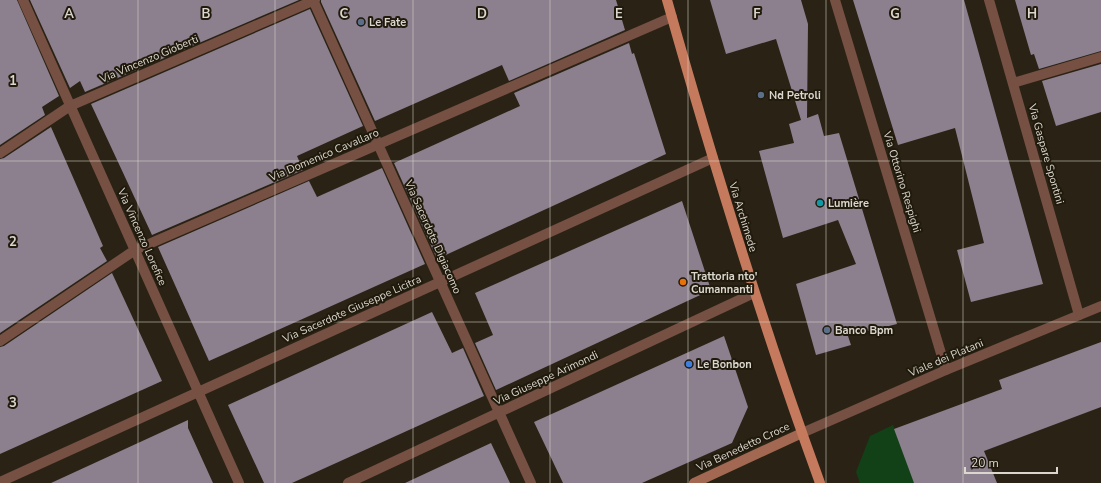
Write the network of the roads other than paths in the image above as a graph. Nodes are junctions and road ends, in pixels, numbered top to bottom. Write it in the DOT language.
graph roads {
  1 [pos="23,0"];
  2 [pos="314,0"];
  3 [pos="668,0"];
  4 [pos="835,0"];
  5 [pos="989,0"];
  6 [pos="672,17"];
  7 [pos="1101,57"];
  8 [pos="1013,83"];
  9 [pos="70,106"];
  10 [pos="379,145"];
  11 [pos="0,153"];
  12 [pos="713,158"];
  13 [pos="135,250"];
  14 [pos="441,282"];
  15 [pos="754,293"];
  16 [pos="1101,306"];
  17 [pos="1079,315"];
  18 [pos="0,341"];
  19 [pos="946,370"];
  20 [pos="198,392"];
  21 [pos="499,413"];
  22 [pos="802,433"];
  23 [pos="0,482"];
  24 [pos="239,483"];
  25 [pos="348,483"];
  26 [pos="531,483"];
  27 [pos="694,483"];
  28 [pos="820,483"];
  1 -- 9 [label="street, Via Vincenzo Lorefice"];
  2 -- 9 [label="street, Via Vincenzo Gioberti"];
  2 -- 10 [label="street, Via Sacerdote Digiacomo"];
  3 -- 6 [label="main road, Via Archimede"];
  4 -- 19 [label="street, Via Ottorino Respighi"];
  5 -- 8 [label="street, Via Gaspare Spontini"];
  6 -- 10 [label="street, Via Domenico Cavallaro"];
  6 -- 12 [label="main road, Via Archimede"];
  7 -- 8 [label="street"];
  8 -- 17 [label="street, Via Gaspare Spontini"];
  9 -- 11 [label="street, Via Vincenzo Gioberti"];
  9 -- 13 [label="street, Via Vincenzo Lorefice"];
  10 -- 13 [label="street, Via Domenico Cavallaro"];
  10 -- 14 [label="street, Via Sacerdote Digiacomo"];
  12 -- 14 [label="street, Via Sacerdote Giuseppe Licitra"];
  12 -- 15 [label="main road, Via Archimede"];
  13 -- 18 [label="street, Via Domenico Cavallaro"];
  13 -- 20 [label="street, Via Vincenzo Lorefice"];
  14 -- 20 [label="street, Via Sacerdote Giuseppe Licitra"];
  14 -- 21 [label="street, Via Sacerdote Digiacomo"];
  15 -- 21 [label="street, Via Giuseppe Arimondi"];
  15 -- 22 [label="main road, Via Archimede"];
  16 -- 17 [label="street, Viale dei Platani"];
  17 -- 19 [label="street, Viale dei Platani"];
  19 -- 22 [label="street, Viale dei Platani"];
  20 -- 23 [label="street, Via Sacerdote Giuseppe Licitra"];
  20 -- 24 [label="street, Via Vincenzo Lorefice"];
  21 -- 25 [label="street, Via Giuseppe Arimondi"];
  21 -- 26 [label="street, Via Sacerdote Digiacomo"];
  22 -- 27 [label="main road, Via Benedetto Croce"];
  22 -- 28 [label="main road, Via Archimede"];
}
